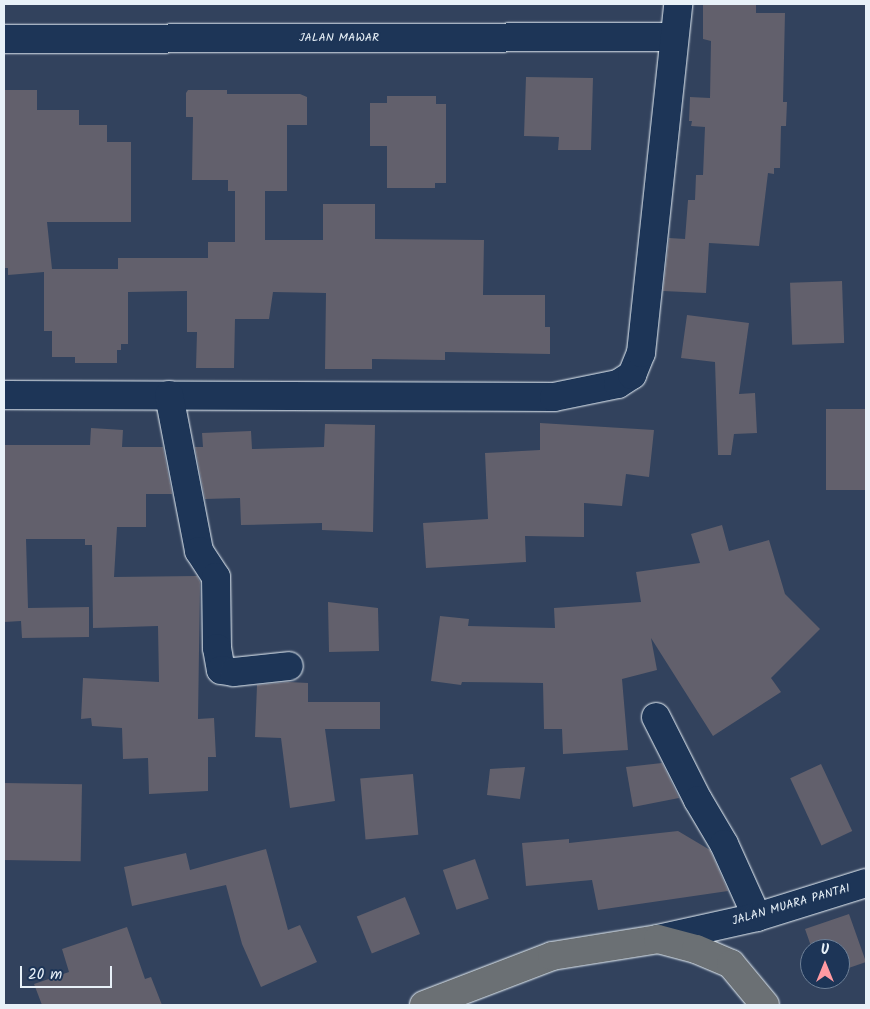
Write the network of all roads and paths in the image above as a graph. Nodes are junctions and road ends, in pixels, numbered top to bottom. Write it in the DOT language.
graph roads {
  1 [pos="678,4"];
  2 [pos="674,37"];
  3 [pos="4,40"];
  4 [pos="169,394"];
  5 [pos="4,395"];
  6 [pos="289,666"];
  7 [pos="656,717"];
  8 [pos="866,882"];
  9 [pos="757,917"];
  10 [pos="658,939"];
  11 [pos="424,1005"];
  12 [pos="765,1005"];
  1 -- 2 [label="street"];
  2 -- 3 [label="street, JALAN MAWAR"];
  2 -- 4 [label="street"];
  4 -- 5 [label="street"];
  4 -- 6 [label="street"];
  7 -- 9 [label="street"];
  8 -- 9 [label="street, JALAN MUARA PANTAI"];
  9 -- 10 [label="street, JALAN MUARA PANTAI"];
  10 -- 11 [label="highway"];
  10 -- 12 [label="highway"];
}
